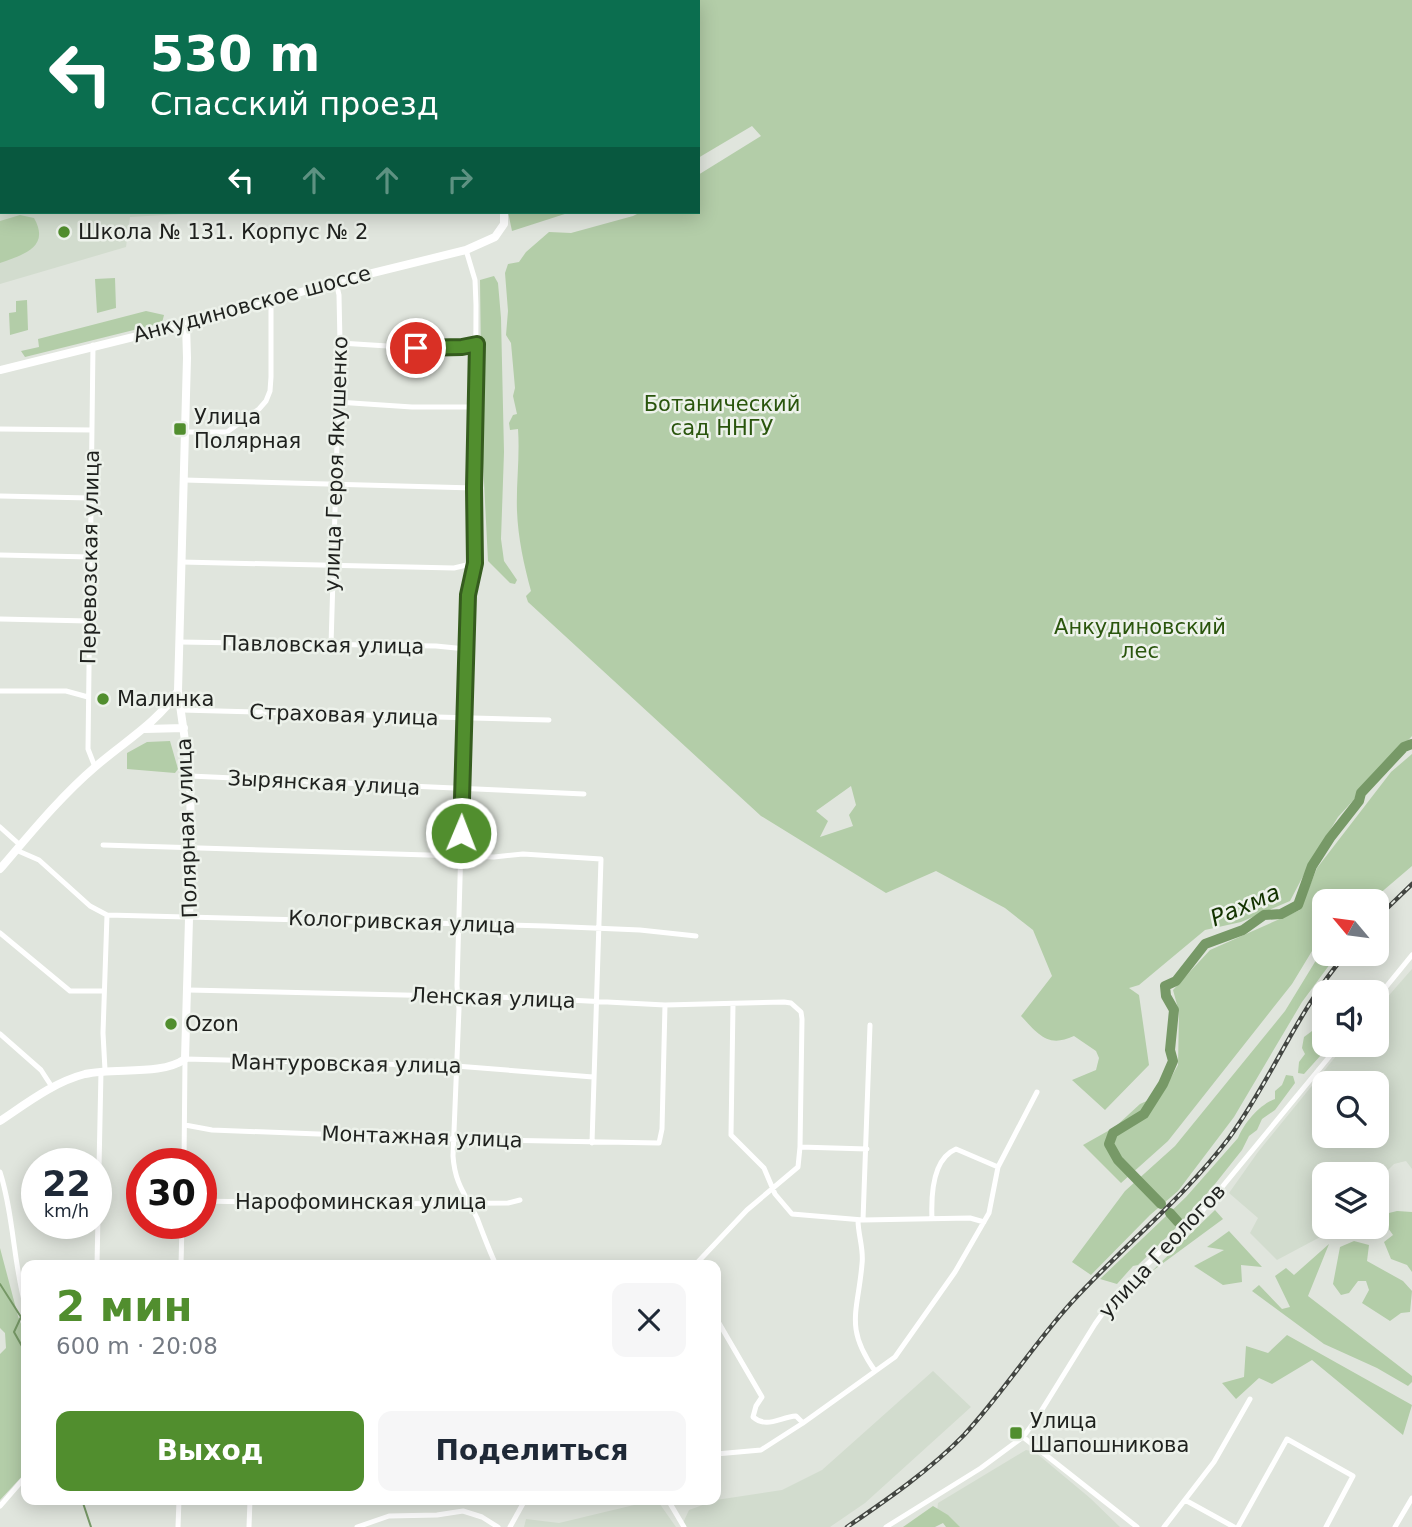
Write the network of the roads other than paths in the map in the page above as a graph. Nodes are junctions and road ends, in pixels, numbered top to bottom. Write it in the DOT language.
graph roads {
  1 [pos="504,214"];
  2 [pos="467,250"];
  3 [pos="336,282"];
  4 [pos="271,300"];
  5 [pos="186,324"];
  6 [pos="340,343"];
  7 [pos="477,344"];
  8 [pos="93,345"];
  9 [pos="0,370"];
  10 [pos="337,402"];
  11 [pos="476,407"];
  12 [pos="0,429"];
  13 [pos="92,430"];
  14 [pos="185,432"];
  15 [pos="184,480"];
  16 [pos="335,485"];
  17 [pos="474,488"];
  18 [pos="0,496"];
  19 [pos="90,498"];
  20 [pos="0,555"];
  21 [pos="91,557"];
  22 [pos="181,562"];
  23 [pos="475,563"];
  24 [pos="333,564"];
  25 [pos="0,619"];
  26 [pos="89,621"];
  27 [pos="180,642"];
  28 [pos="331,645"];
  29 [pos="466,649"];
  30 [pos="0,691"];
  31 [pos="178,691"];
  32 [pos="88,697"];
  33 [pos="181,709"];
  34 [pos="465,719"];
  35 [pos="549,720"];
  36 [pos="184,728"];
  37 [pos="144,729"];
  38 [pos="95,767"];
  39 [pos="190,776"];
  40 [pos="462,786"];
  41 [pos="584,793"];
  42 [pos="0,827"];
  43 [pos="103,845"];
  44 [pos="18,848"];
  45 [pos="191,849"];
  46 [pos="461,856"];
  47 [pos="0,869"];
  48 [pos="107,915"];
  49 [pos="189,916"];
  50 [pos="458,925"];
  51 [pos="599,929"];
  52 [pos="0,933"];
  53 [pos="696,936"];
  54 [pos="1412,955"];
  55 [pos="1389,983"];
  56 [pos="188,990"];
  57 [pos="104,991"];
  58 [pos="458,997"];
  59 [pos="596,1002"];
  60 [pos="733,1004"];
  61 [pos="665,1005"];
  62 [pos="870,1025"];
  63 [pos="0,1034"];
  64 [pos="1329,1057"];
  65 [pos="186,1059"];
  66 [pos="456,1066"];
  67 [pos="103,1071"];
  68 [pos="593,1077"];
  69 [pos="52,1087"];
  70 [pos="1037,1092"];
  71 [pos="0,1121"];
  72 [pos="185,1125"];
  73 [pos="453,1139"];
  74 [pos="592,1143"];
  75 [pos="800,1147"];
  76 [pos="184,1148"];
  77 [pos="867,1149"];
  78 [pos="998,1167"];
  79 [pos="0,1172"];
  80 [pos="773,1187"];
  81 [pos="520,1200"];
  82 [pos="217,1201"];
  83 [pos="468,1203"];
  84 [pos="932,1219"];
  85 [pos="860,1220"];
  86 [pos="984,1222"];
  87 [pos="182,1239"];
  88 [pos="97,1260"];
  89 [pos="181,1260"];
  90 [pos="493,1260"];
  91 [pos="700,1260"];
  92 [pos="21,1292"];
  93 [pos="721,1327"];
  94 [pos="875,1371"];
  95 [pos="1250,1399"];
  96 [pos="803,1423"];
  97 [pos="1023,1437"];
  98 [pos="721,1454"];
  99 [pos="21,1482"];
  100 [pos="1412,1498"];
  101 [pos="1185,1500"];
  102 [pos="178,1505"];
  103 [pos="250,1505"];
  104 [pos="522,1505"];
  105 [pos="670,1505"];
  106 [pos="0,1506"];
  107 [pos="178,1527"];
  108 [pos="249,1527"];
  109 [pos="357,1527"];
  110 [pos="498,1527"];
  111 [pos="510,1527"];
  112 [pos="684,1527"];
  113 [pos="886,1527"];
  114 [pos="1137,1527"];
  115 [pos="1164,1527"];
  116 [pos="1236,1527"];
  117 [pos="1326,1527"];
  118 [pos="1395,1527"];
  1 -- 2 [label="main road, Анкудиновское шоссе"];
  2 -- 3 [label="main road, Анкудиновское шоссе"];
  2 -- 7 [label="street"];
  3 -- 4 [label="main road, Анкудиновское шоссе"];
  3 -- 6 [label="street, улица Героя Якушенко"];
  4 -- 5 [label="main road, Анкудиновское шоссе"];
  4 -- 14 [label="street"];
  5 -- 8 [label="main road, Анкудиновское шоссе"];
  5 -- 14 [label="main road, Полярная улица"];
  6 -- 7 [label="street"];
  6 -- 10 [label="street, улица Героя Якушенко"];
  7 -- 11 [label="street"];
  8 -- 9 [label="main road, Анкудиновское шоссе"];
  8 -- 13 [label="street, Перевозская улица"];
  10 -- 11 [label="street"];
  10 -- 16 [label="street, улица Героя Якушенко"];
  11 -- 17 [label="street"];
  12 -- 13 [label="street"];
  13 -- 19 [label="street, Перевозская улица"];
  14 -- 15 [label="main road, Полярная улица"];
  15 -- 16 [label="street"];
  15 -- 22 [label="main road, Полярная улица"];
  16 -- 17 [label="street"];
  16 -- 24 [label="street, улица Героя Якушенко"];
  17 -- 23 [label="street"];
  18 -- 19 [label="street"];
  19 -- 21 [label="street, Перевозская улица"];
  20 -- 21 [label="street"];
  21 -- 26 [label="street, Перевозская улица"];
  22 -- 24 [label="street"];
  22 -- 27 [label="main road, Полярная улица"];
  23 -- 24 [label="street"];
  23 -- 29 [label="street"];
  24 -- 28 [label="street, улица Героя Якушенко"];
  25 -- 26 [label="street"];
  26 -- 32 [label="street, Перевозская улица"];
  27 -- 28 [label="street, Павловская улица"];
  27 -- 31 [label="main road, Полярная улица"];
  28 -- 29 [label="street, Павловская улица"];
  29 -- 34 [label="street"];
  30 -- 32 [label="street"];
  31 -- 33 [label="main road, Полярная улица"];
  31 -- 37 [label="main road"];
  32 -- 38 [label="street, Перевозская улица"];
  33 -- 34 [label="street, Страховая улица"];
  33 -- 36 [label="main road, Полярная улица"];
  34 -- 35 [label="street, Страховая улица"];
  34 -- 40 [label="street"];
  36 -- 37 [label="main road"];
  36 -- 39 [label="main road, Полярная улица"];
  37 -- 38 [label="main road"];
  38 -- 44 [label="main road"];
  39 -- 40 [label="street, Зырянская улица"];
  39 -- 45 [label="main road, Полярная улица"];
  40 -- 41 [label="street, Зырянская улица"];
  40 -- 46 [label="street"];
  42 -- 44 [label="street"];
  43 -- 45 [label="street"];
  44 -- 47 [label="main road"];
  44 -- 48 [label="street"];
  45 -- 46 [label="street"];
  45 -- 49 [label="main road, Полярная улица"];
  46 -- 50 [label="street"];
  46 -- 51 [label="street"];
  48 -- 49 [label="street, Кологривская улица"];
  48 -- 57 [label="street"];
  49 -- 50 [label="street, Кологривская улица"];
  49 -- 56 [label="main road, Полярная улица"];
  50 -- 51 [label="street, Кологривская улица"];
  50 -- 58 [label="street"];
  51 -- 53 [label="street, Кологривская улица"];
  51 -- 59 [label="street"];
  52 -- 57 [label="street"];
  54 -- 55 [label="street"];
  56 -- 58 [label="street, Ленская улица"];
  56 -- 65 [label="main road, Полярная улица"];
  57 -- 67 [label="street"];
  58 -- 59 [label="street, Ленская улица"];
  58 -- 66 [label="street"];
  59 -- 61 [label="street, Ленская улица"];
  59 -- 68 [label="street"];
  60 -- 61 [label="street, Ленская улица"];
  60 -- 75 [label="street, Ленская улица"];
  60 -- 80 [label="street"];
  61 -- 74 [label="street, Монтажная улица"];
  62 -- 77 [label="street"];
  63 -- 69 [label="street"];
  64 -- 97 [label="street, улица Геологов"];
  65 -- 66 [label="street, Мантуровская улица"];
  65 -- 67 [label="main road, Мантуровская улица"];
  65 -- 72 [label="street, Полярная улица"];
  66 -- 68 [label="street, Мантуровская улица"];
  66 -- 73 [label="street"];
  67 -- 69 [label="main road, Мантуровская улица"];
  67 -- 88 [label="street"];
  68 -- 74 [label="street"];
  69 -- 71 [label="main road, Мантуровская улица"];
  70 -- 78 [label="street"];
  72 -- 73 [label="street, Монтажная улица"];
  72 -- 76 [label="street, Полярная улица"];
  73 -- 74 [label="street, Монтажная улица"];
  73 -- 83 [label="street"];
  75 -- 77 [label="street"];
  75 -- 80 [label="street"];
  77 -- 85 [label="street"];
  78 -- 84 [label="street"];
  78 -- 86 [label="street"];
  79 -- 92 [label="street"];
  80 -- 85 [label="street"];
  80 -- 91 [label="street"];
  81 -- 83 [label="street, Нарофоминская улица"];
  82 -- 83 [label="street, Нарофоминская улица"];
  83 -- 90 [label="street"];
  84 -- 85 [label="street"];
  84 -- 86 [label="street"];
  85 -- 94 [label="street"];
  86 -- 94 [label="street"];
  87 -- 89 [label="street"];
  93 -- 96 [label="street"];
  94 -- 96 [label="street"];
  95 -- 101 [label="street"];
  96 -- 98 [label="street"];
  97 -- 113 [label="street, улица Геологов"];
  97 -- 114 [label="street"];
  99 -- 106 [label="street"];
  100 -- 118 [label="street"];
  101 -- 115 [label="street"];
  101 -- 116 [label="street"];
  102 -- 107 [label="street"];
  103 -- 108 [label="street"];
  104 -- 111 [label="street"];
  105 -- 112 [label="street"];
  109 -- 110 [label="street"];
  116 -- 117 [label="street"];
}
